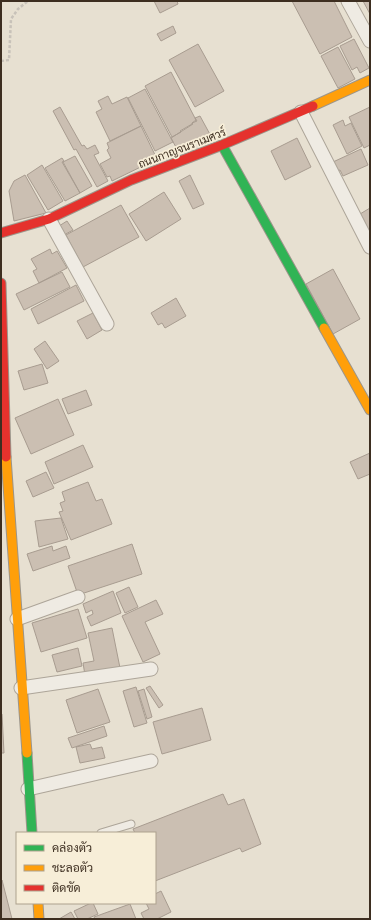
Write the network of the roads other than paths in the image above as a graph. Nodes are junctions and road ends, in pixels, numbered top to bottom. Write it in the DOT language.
graph roads {
  1 [pos="348,1"];
  2 [pos="370,41"];
  3 [pos="370,80"];
  4 [pos="301,112"];
  5 [pos="222,145"];
  6 [pos="49,219"];
  7 [pos="1,233"];
  8 [pos="370,248"];
  9 [pos="1,284"];
  10 [pos="107,324"];
  11 [pos="370,410"];
  12 [pos="4,456"];
  13 [pos="78,598"];
  14 [pos="17,619"];
  15 [pos="151,669"];
  16 [pos="21,688"];
  17 [pos="151,761"];
  18 [pos="28,789"];
  19 [pos="131,824"];
  20 [pos="32,832"];
  21 [pos="104,832"];
  22 [pos="38,904"];
  23 [pos="39,919"];
  1 -- 2 [label="street"];
  3 -- 4 [label="street, ถนนกาญจนราเมศวร์"];
  4 -- 5 [label="street, ถนนกาญจนราเมศวร์"];
  4 -- 8 [label="street"];
  5 -- 6 [label="street, ถนนกาญจนราเมศวร์"];
  5 -- 11 [label="street"];
  6 -- 7 [label="street, ถนนกาญจนราเมศวร์"];
  6 -- 10 [label="street"];
  9 -- 12 [label="street"];
  12 -- 14 [label="street"];
  13 -- 14 [label="street"];
  14 -- 16 [label="street"];
  15 -- 16 [label="street"];
  16 -- 18 [label="street"];
  17 -- 18 [label="street"];
  18 -- 20 [label="street"];
  19 -- 21 [label="lane"];
  22 -- 23 [label="street"];
}
